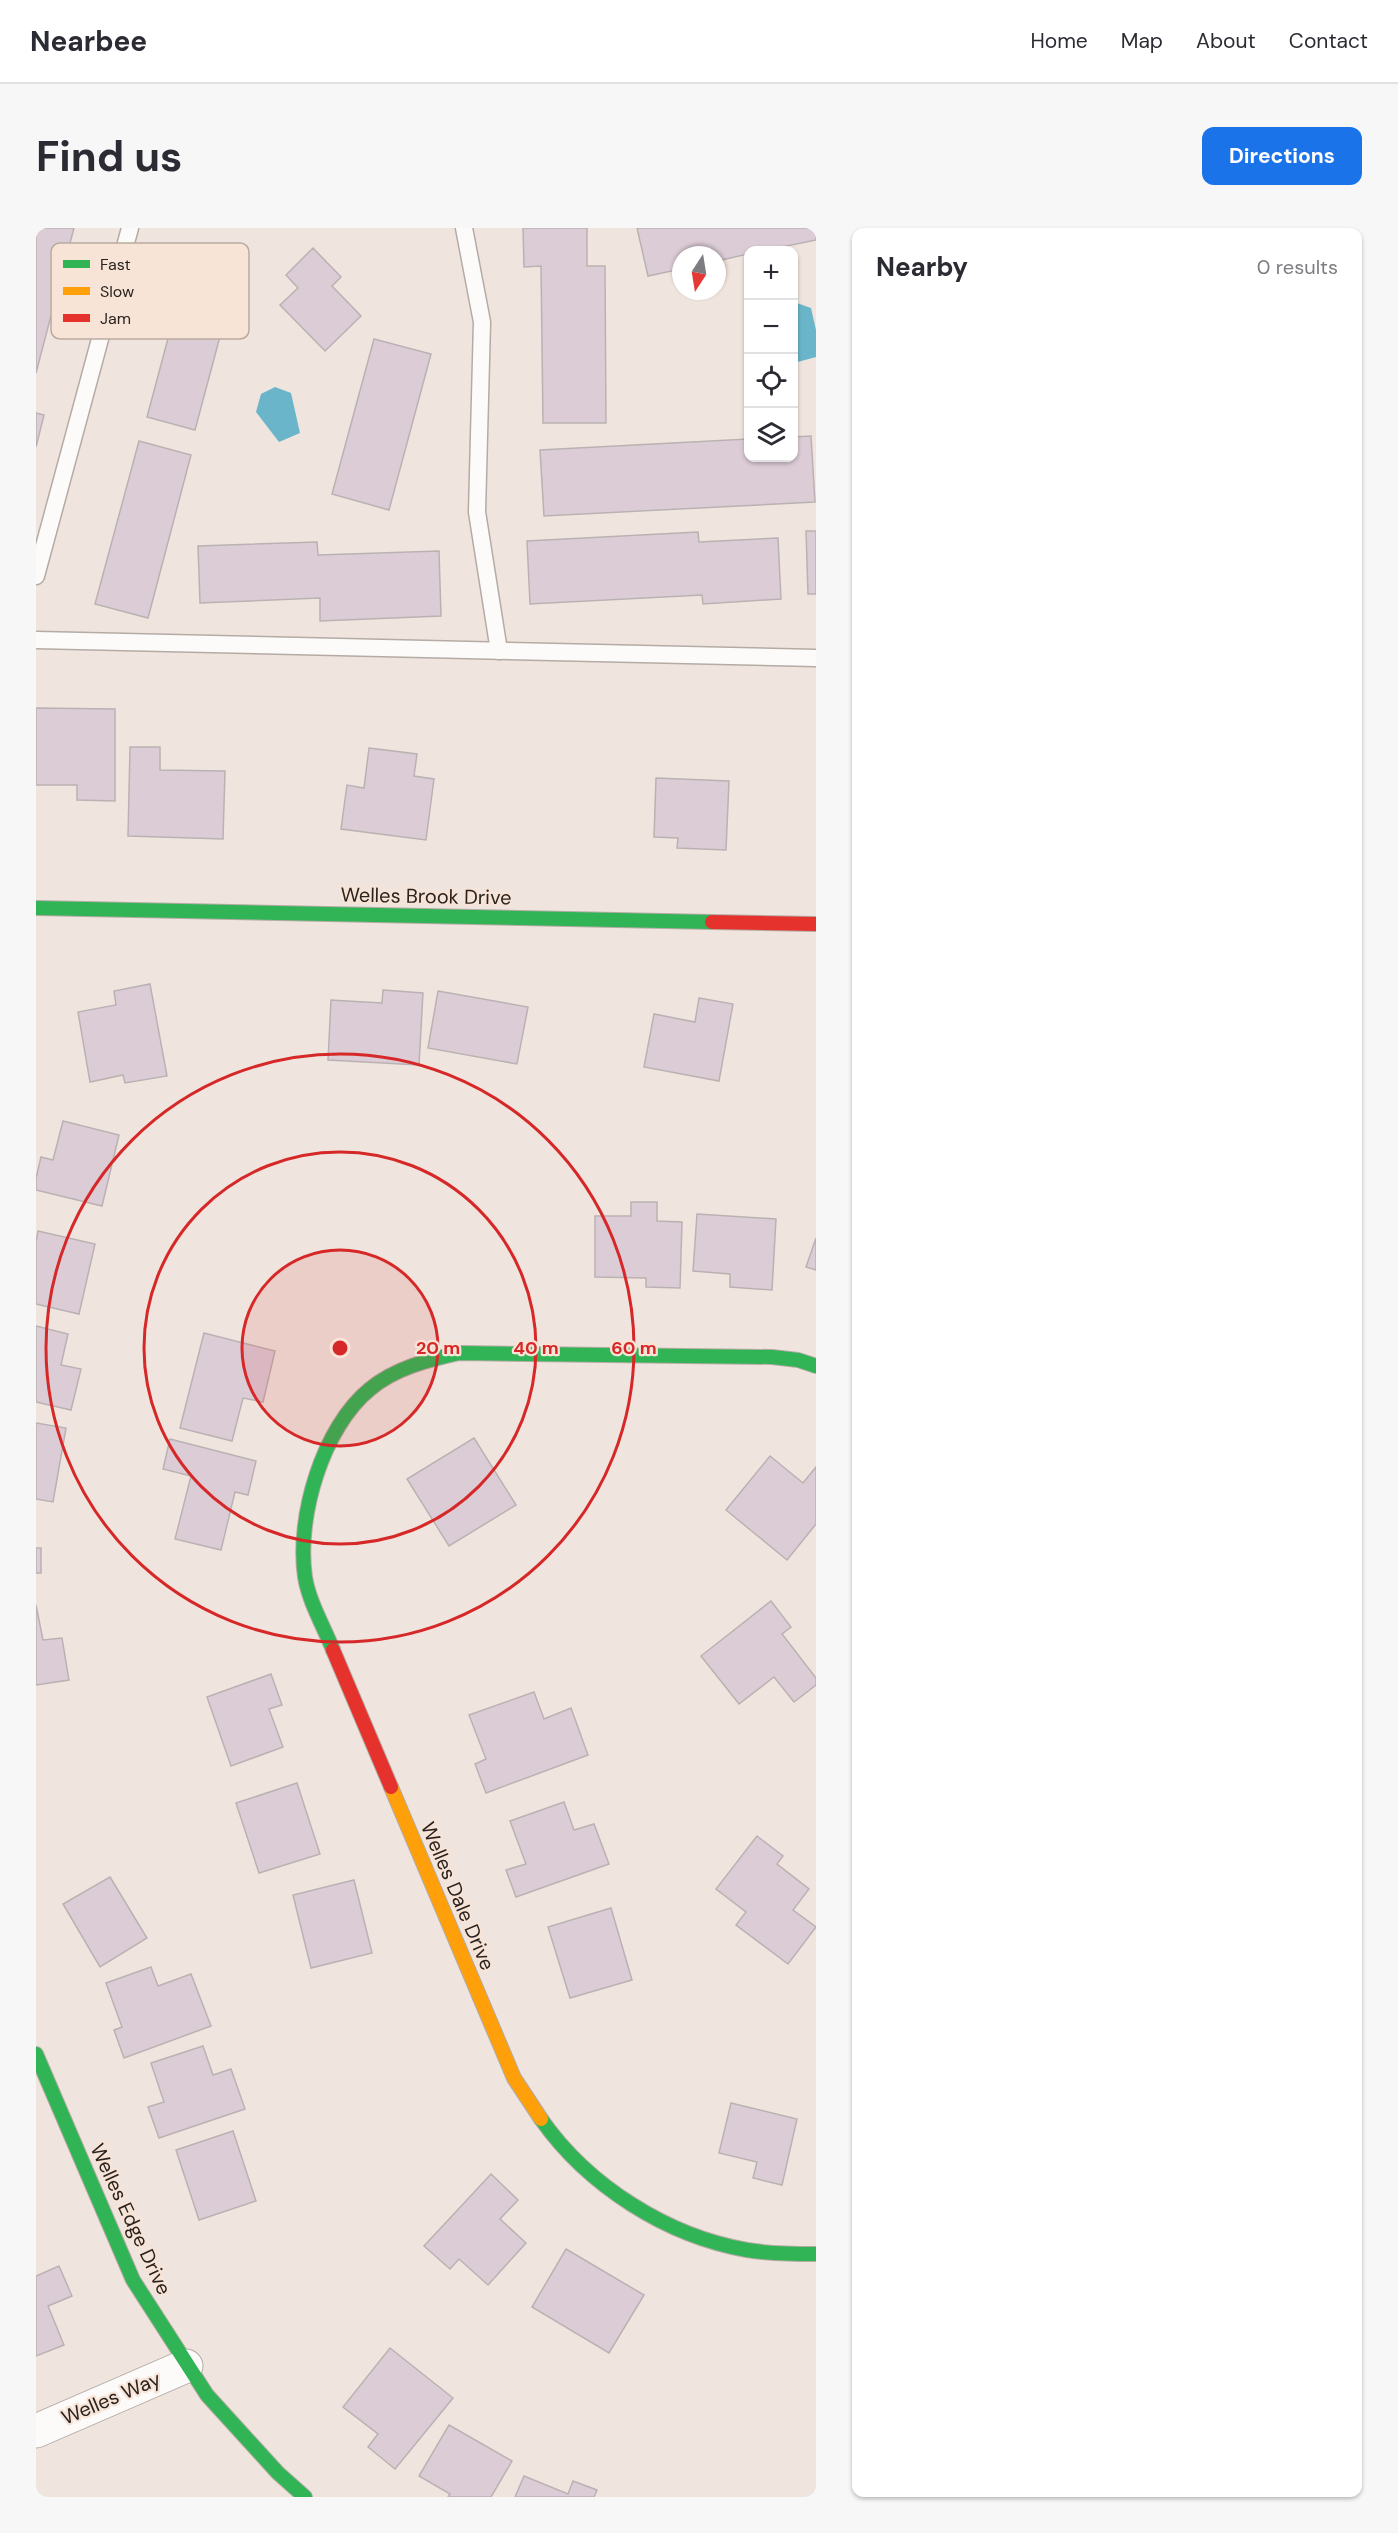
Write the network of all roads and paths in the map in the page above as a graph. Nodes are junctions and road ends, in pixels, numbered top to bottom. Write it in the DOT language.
graph roads {
  1 [pos="130,228"];
  2 [pos="464,228"];
  3 [pos="126,243"];
  4 [pos="100,339"];
  5 [pos="36,576"];
  6 [pos="36,640"];
  7 [pos="500,651"];
  8 [pos="816,658"];
  9 [pos="36,908"];
  10 [pos="816,924"];
  11 [pos="816,1366"];
  12 [pos="36,2055"];
  13 [pos="816,2254"];
  14 [pos="186,2366"];
  15 [pos="36,2431"];
  16 [pos="305,2497"];
  1 -- 3 [label="lane"];
  2 -- 7 [label="lane"];
  4 -- 5 [label="lane"];
  6 -- 7 [label="lane"];
  7 -- 8 [label="lane"];
  9 -- 10 [label="street, Welles Brook Drive"];
  11 -- 13 [label="street, Welles Dale Drive"];
  12 -- 14 [label="street, Welles Edge Drive"];
  14 -- 15 [label="street, Welles Way"];
  14 -- 16 [label="street, Welles Edge Drive"];
}
